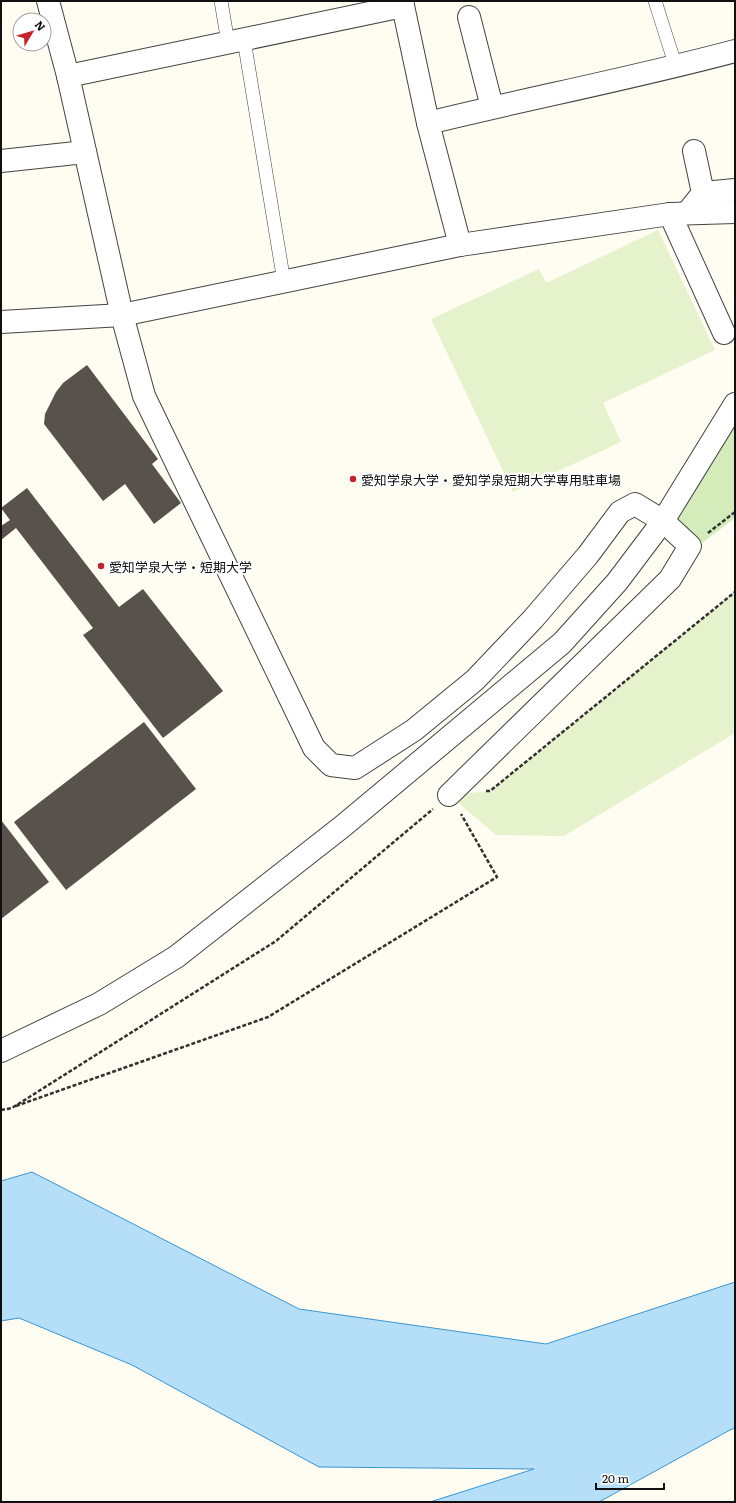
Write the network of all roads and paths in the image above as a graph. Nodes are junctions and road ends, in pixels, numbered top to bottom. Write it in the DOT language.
graph roads {
  1 [pos="48,1"];
  2 [pos="52,1"];
  3 [pos="221,1"];
  4 [pos="655,1"];
  5 [pos="403,4"];
  6 [pos="469,18"];
  7 [pos="54,26"];
  8 [pos="236,41"];
  9 [pos="735,51"];
  10 [pos="676,67"];
  11 [pos="68,76"];
  12 [pos="492,107"];
  13 [pos="428,123"];
  14 [pos="694,151"];
  15 [pos="85,152"];
  16 [pos="1,161"];
  17 [pos="735,190"];
  18 [pos="703,192"];
  19 [pos="735,212"];
  20 [pos="678,214"];
  21 [pos="460,245"];
  22 [pos="284,282"];
  23 [pos="122,315"];
  24 [pos="1,322"];
  25 [pos="724,333"];
  26 [pos="735,404"];
  27 [pos="735,512"];
  28 [pos="663,520"];
  29 [pos="690,546"];
  30 [pos="735,592"];
  31 [pos="483,791"];
  32 [pos="449,794"];
  33 [pos="1,1051"];
  34 [pos="12,1108"];
  35 [pos="1,1110"];
  1 -- 7 [label="street"];
  2 -- 7 [label="street"];
  3 -- 8 [label="lane"];
  4 -- 10 [label="lane"];
  5 -- 8 [label="street"];
  5 -- 13 [label="street"];
  6 -- 12 [label="street"];
  7 -- 11 [label="street"];
  8 -- 11 [label="street"];
  8 -- 22 [label="lane"];
  9 -- 10 [label="street"];
  10 -- 12 [label="street"];
  11 -- 15 [label="street"];
  12 -- 13 [label="street"];
  13 -- 21 [label="street"];
  14 -- 18 [label="street"];
  15 -- 16 [label="street"];
  15 -- 23 [label="street"];
  17 -- 18 [label="street"];
  18 -- 20 [label="street"];
  19 -- 20 [label="street"];
  20 -- 21 [label="street"];
  20 -- 25 [label="street"];
  21 -- 22 [label="street"];
  22 -- 23 [label="street"];
  23 -- 24 [label="street"];
  23 -- 28 [label="street"];
  26 -- 28 [label="street"];
  27 -- 29 [label="path"];
  28 -- 29 [label="street"];
  28 -- 33 [label="street"];
  29 -- 32 [label="street"];
  30 -- 31 [label="path"];
  32 -- 34 [label="path"];
  32 -- 34 [label="path"];
  34 -- 35 [label="path"];
}
